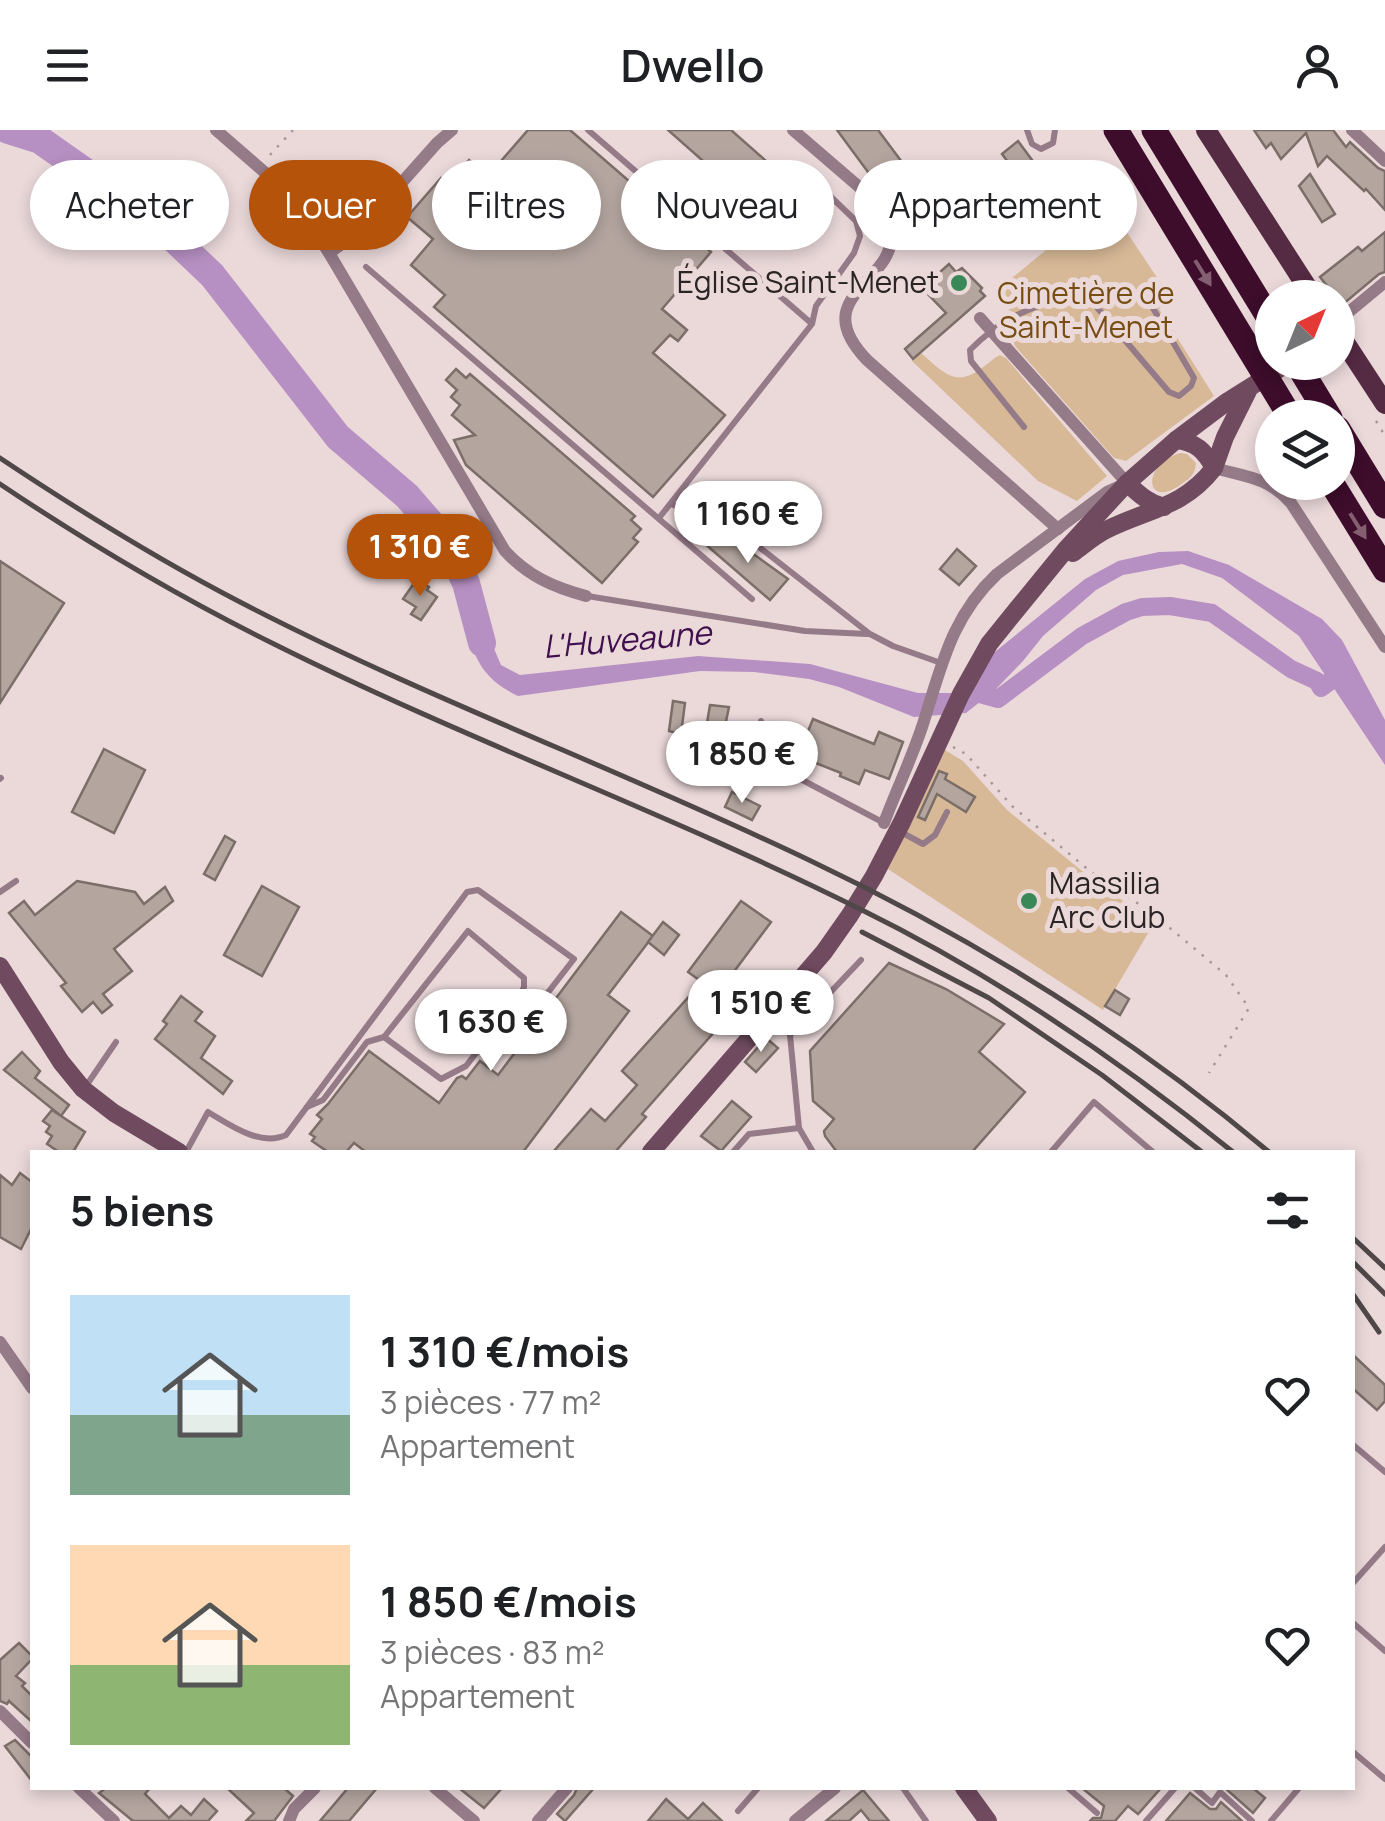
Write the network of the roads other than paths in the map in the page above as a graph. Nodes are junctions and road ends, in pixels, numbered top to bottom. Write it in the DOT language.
graph roads {
  1 [pos="216,130"];
  2 [pos="452,130"];
  3 [pos="588,130"];
  4 [pos="794,130"];
  5 [pos="1027,130"];
  6 [pos="1055,130"];
  7 [pos="1116,130"];
  8 [pos="1154,130"];
  9 [pos="1206,130"];
  10 [pos="1352,130"];
  11 [pos="1385,160"];
  12 [pos="834,199"];
  13 [pos="329,254"];
  14 [pos="366,267"];
  15 [pos="1302,280"];
  16 [pos="1385,282"];
  17 [pos="1255,295"];
  18 [pos="1150,303"];
  19 [pos="1355,307"];
  20 [pos="980,318"];
  21 [pos="812,324"];
  22 [pos="990,330"];
  23 [pos="1355,358"];
  24 [pos="1265,380"];
  25 [pos="1252,388"];
  26 [pos="1280,400"];
  27 [pos="1385,404"];
  28 [pos="1024,427"];
  29 [pos="1176,440"];
  30 [pos="1355,457"];
  31 [pos="1214,468"];
  32 [pos="1127,483"];
  33 [pos="1342,500"];
  34 [pos="671,504"];
  35 [pos="1164,506"];
  36 [pos="1385,506"];
  37 [pos="659,518"];
  38 [pos="1058,528"];
  39 [pos="1052,568"];
  40 [pos="1385,570"];
  41 [pos="586,596"];
  42 [pos="752,599"];
  43 [pos="870,634"];
  44 [pos="1385,647"];
  45 [pos="941,663"];
  46 [pos="762,721"];
  47 [pos="948,812"];
  48 [pos="884,822"];
  49 [pos="16,881"];
  50 [pos="0,892"];
  51 [pos="861,960"];
  52 [pos="0,966"];
  53 [pos="384,1037"];
  54 [pos="116,1042"];
  55 [pos="507,1045"];
  56 [pos="83,1089"];
  57 [pos="306,1108"];
  58 [pos="799,1128"];
  59 [pos="179,1150"];
  60 [pos="183,1150"];
  61 [pos="653,1150"];
  62 [pos="736,1150"];
  63 [pos="811,1150"];
  64 [pos="1053,1150"];
  65 [pos="1151,1150"];
  66 [pos="0,1342"];
  67 [pos="30,1385"];
  68 [pos="1355,1449"];
  69 [pos="1385,1472"];
  70 [pos="1385,1547"];
  71 [pos="1355,1581"];
  72 [pos="1355,1625"];
  73 [pos="1385,1651"];
  74 [pos="0,1711"];
  75 [pos="30,1740"];
  76 [pos="1355,1754"];
  77 [pos="1385,1779"];
  78 [pos="82,1790"];
  79 [pos="313,1790"];
  80 [pos="437,1790"];
  81 [pos="565,1790"];
  82 [pos="756,1790"];
  83 [pos="833,1790"];
  84 [pos="904,1790"];
  85 [pos="965,1790"];
  86 [pos="1070,1790"];
  87 [pos="1174,1790"];
  88 [pos="1197,1790"];
  89 [pos="1297,1790"];
  90 [pos="738,1811"];
  91 [pos="1097,1813"];
  92 [pos="114,1821"];
  93 [pos="290,1821"];
  94 [pos="474,1821"];
  95 [pos="538,1821"];
  96 [pos="795,1821"];
  97 [pos="926,1821"];
  98 [pos="988,1821"];
  99 [pos="1146,1821"];
  100 [pos="1252,1821"];
  101 [pos="1271,1821"];
  1 -- 13 [label="street"];
  2 -- 13 [label="street"];
  3 -- 21 [label="lane"];
  4 -- 38 [label="street"];
  5 -- 6 [label="lane"];
  7 -- 26 [label="highway, one-way"];
  8 -- 17 [label="highway"];
  9 -- 15 [label="main road"];
  10 -- 11 [label="street"];
  12 -- 21 [label="lane"];
  13 -- 41 [label="street"];
  14 -- 37 [label="lane"];
  16 -- 19 [label="street"];
  18 -- 22 [label="lane"];
  20 -- 22 [label="street"];
  21 -- 34 [label="lane"];
  22 -- 28 [label="lane"];
  22 -- 32 [label="street"];
  23 -- 27 [label="main road"];
  24 -- 25 [label="street"];
  25 -- 29 [label="street"];
  25 -- 31 [label="street"];
  29 -- 31 [label="street"];
  29 -- 32 [label="street"];
  30 -- 36 [label="highway"];
  31 -- 35 [label="street"];
  31 -- 44 [label="street"];
  32 -- 35 [label="street"];
  32 -- 38 [label="street"];
  32 -- 39 [label="street"];
  33 -- 40 [label="highway, one-way"];
  34 -- 37 [label="lane"];
  34 -- 43 [label="lane"];
  35 -- 39 [label="street"];
  37 -- 42 [label="lane"];
  38 -- 45 [label="street"];
  39 -- 61 [label="street"];
  41 -- 43 [label="lane"];
  43 -- 45 [label="lane"];
  45 -- 48 [label="street"];
  46 -- 48 [label="lane"];
  47 -- 48 [label="lane"];
  49 -- 50 [label="lane"];
  51 -- 58 [label="lane"];
  52 -- 56 [label="street"];
  53 -- 53 [label="lane"];
  53 -- 57 [label="lane"];
  54 -- 56 [label="lane"];
  55 -- 57 [label="lane"];
  56 -- 59 [label="street"];
  57 -- 60 [label="lane"];
  58 -- 62 [label="lane"];
  58 -- 63 [label="lane"];
  64 -- 65 [label="lane"];
  66 -- 67 [label="street"];
  68 -- 69 [label="lane"];
  70 -- 71 [label="lane"];
  72 -- 73 [label="lane"];
  74 -- 75 [label="street"];
  76 -- 77 [label="lane"];
  78 -- 92 [label="street"];
  79 -- 93 [label="street"];
  80 -- 94 [label="street"];
  81 -- 95 [label="street"];
  82 -- 90 [label="lane"];
  83 -- 96 [label="street"];
  84 -- 97 [label="lane"];
  85 -- 98 [label="street"];
  86 -- 91 [label="lane"];
  87 -- 99 [label="lane"];
  88 -- 100 [label="lane"];
  89 -- 101 [label="lane"];
}
